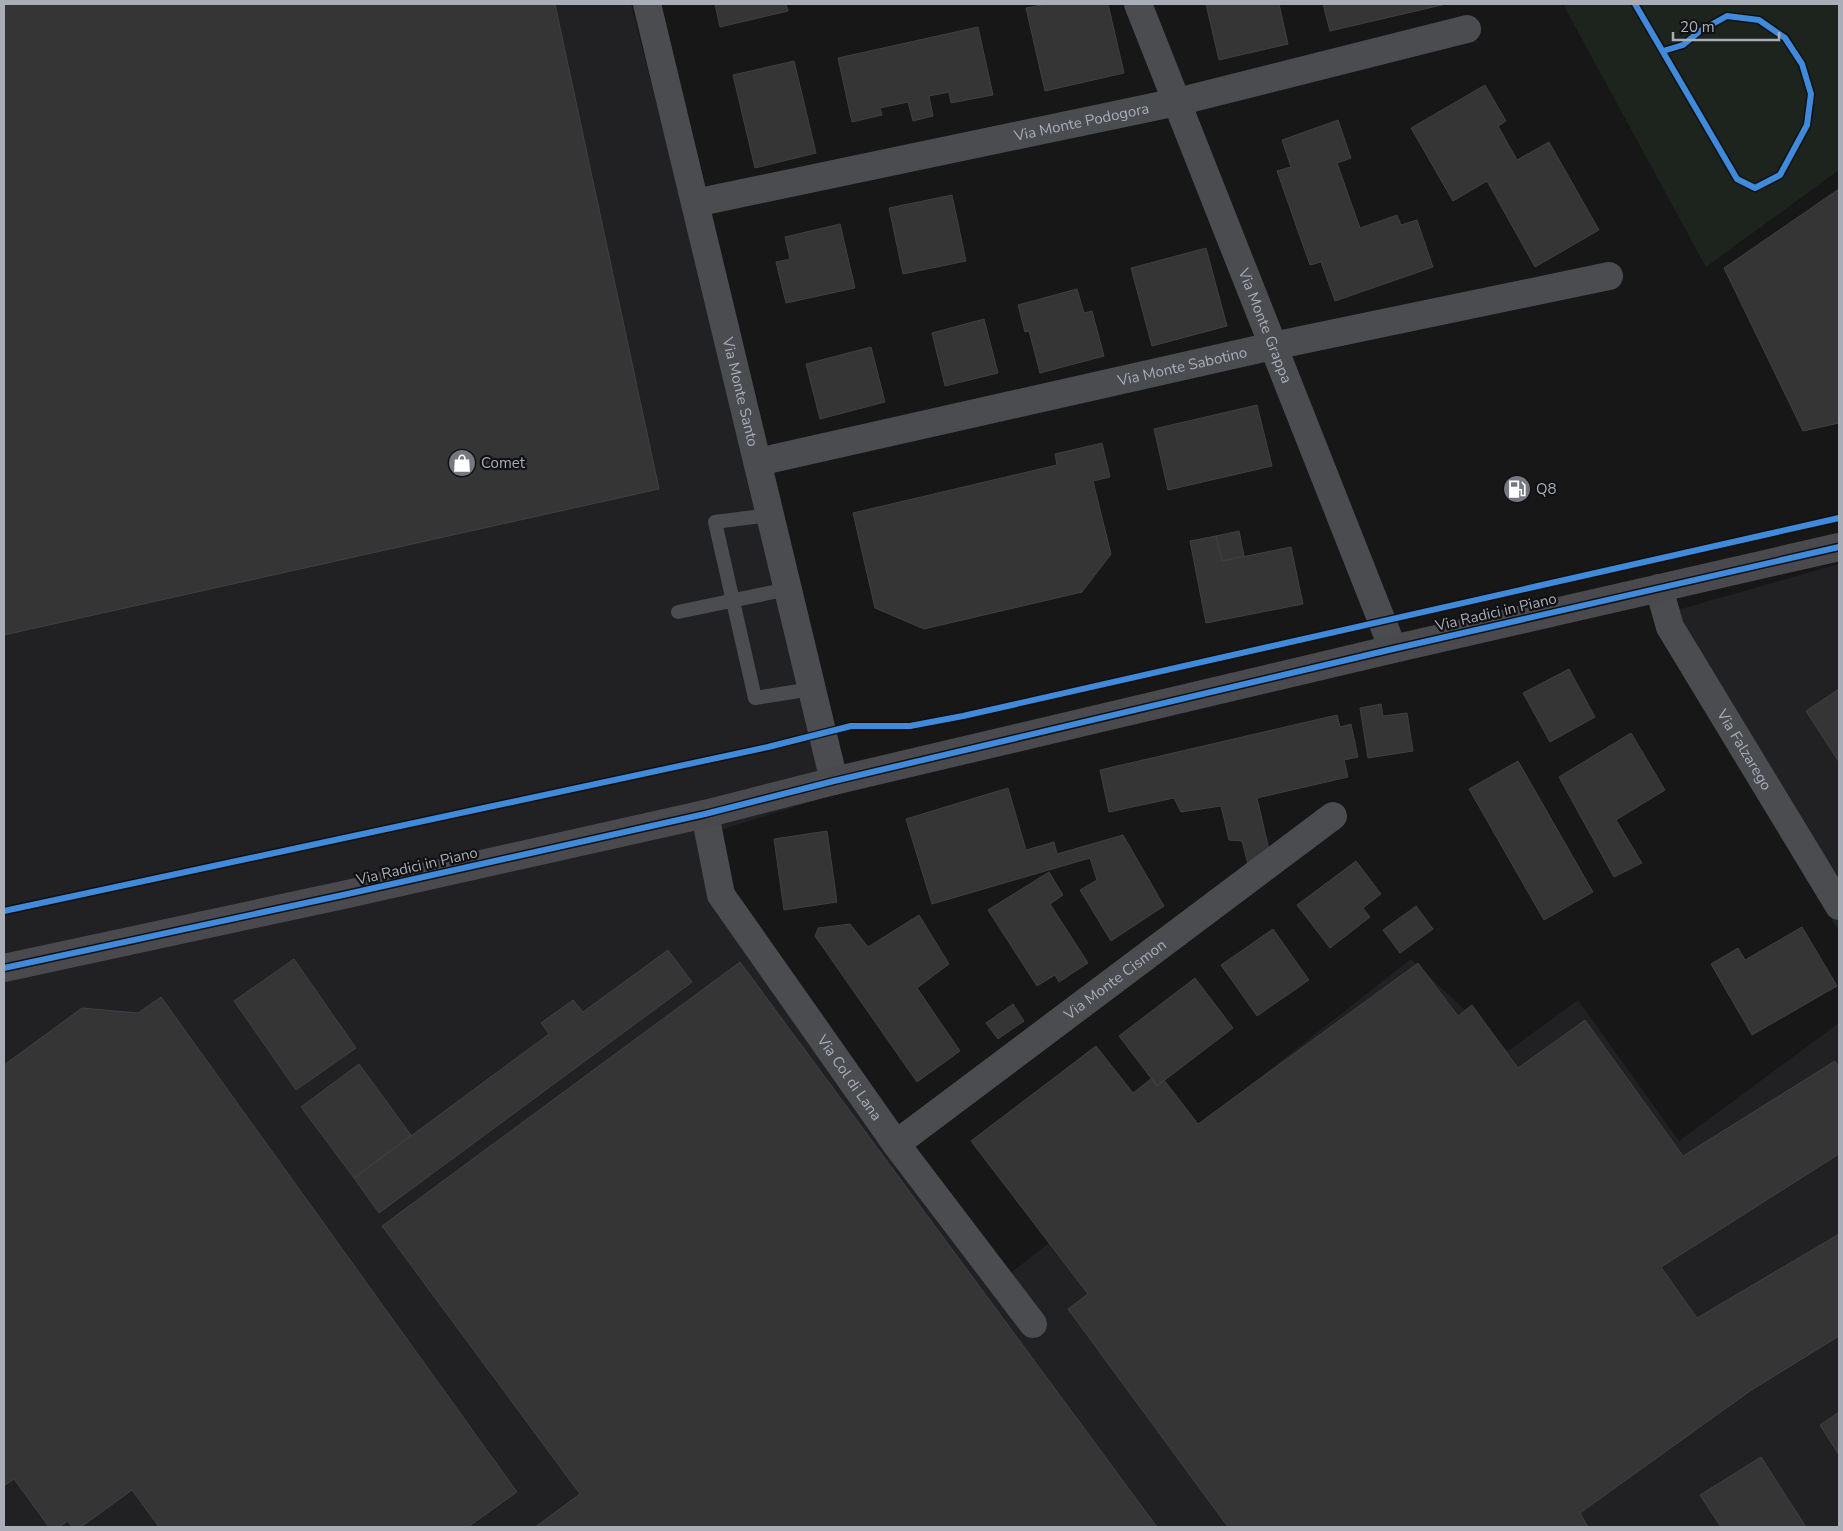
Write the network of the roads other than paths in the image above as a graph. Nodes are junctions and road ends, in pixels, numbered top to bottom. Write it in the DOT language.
graph roads {
  1 [pos="647,4"];
  2 [pos="1138,4"];
  3 [pos="1466,29"];
  4 [pos="1177,102"];
  5 [pos="695,203"];
  6 [pos="1609,276"];
  7 [pos="1273,346"];
  8 [pos="758,462"];
  9 [pos="770,515"];
  10 [pos="1839,547"];
  11 [pos="1659,588"];
  12 [pos="788,589"];
  13 [pos="733,601"];
  14 [pos="678,612"];
  15 [pos="1393,649"];
  16 [pos="812,689"];
  17 [pos="834,780"];
  18 [pos="705,814"];
  19 [pos="1334,816"];
  20 [pos="1839,906"];
  21 [pos="4,968"];
  22 [pos="896,1144"];
  23 [pos="1033,1324"];
  1 -- 5 [label="street, Via Monte Santo"];
  2 -- 4 [label="street, Via Monte Grappa"];
  3 -- 4 [label="street, Via Monte Podogora"];
  4 -- 5 [label="street, Via Monte Podogora"];
  4 -- 7 [label="street, Via Monte Grappa"];
  5 -- 8 [label="street, Via Monte Santo"];
  6 -- 7 [label="street, Via Monte Sabotino"];
  7 -- 8 [label="street, Via Monte Sabotino"];
  7 -- 15 [label="street, Via Monte Grappa"];
  8 -- 9 [label="street, Via Monte Santo"];
  9 -- 12 [label="street, Via Monte Santo"];
  9 -- 13 [label="lane"];
  10 -- 11 [label="street, Via Radici in Piano"];
  11 -- 15 [label="street, Via Radici in Piano"];
  11 -- 20 [label="street, Via Falzarego"];
  12 -- 13 [label="lane"];
  12 -- 16 [label="street, Via Monte Santo"];
  13 -- 14 [label="lane"];
  13 -- 16 [label="lane"];
  15 -- 17 [label="street, Via Radici in Piano"];
  16 -- 17 [label="street, Via Monte Santo"];
  17 -- 18 [label="street, Via Radici in Piano"];
  18 -- 21 [label="street, Via Radici in Piano"];
  18 -- 22 [label="street, Via Col di Lana"];
  19 -- 22 [label="street, Via Monte Cismon"];
  22 -- 23 [label="street, Via Col di Lana"];
}
